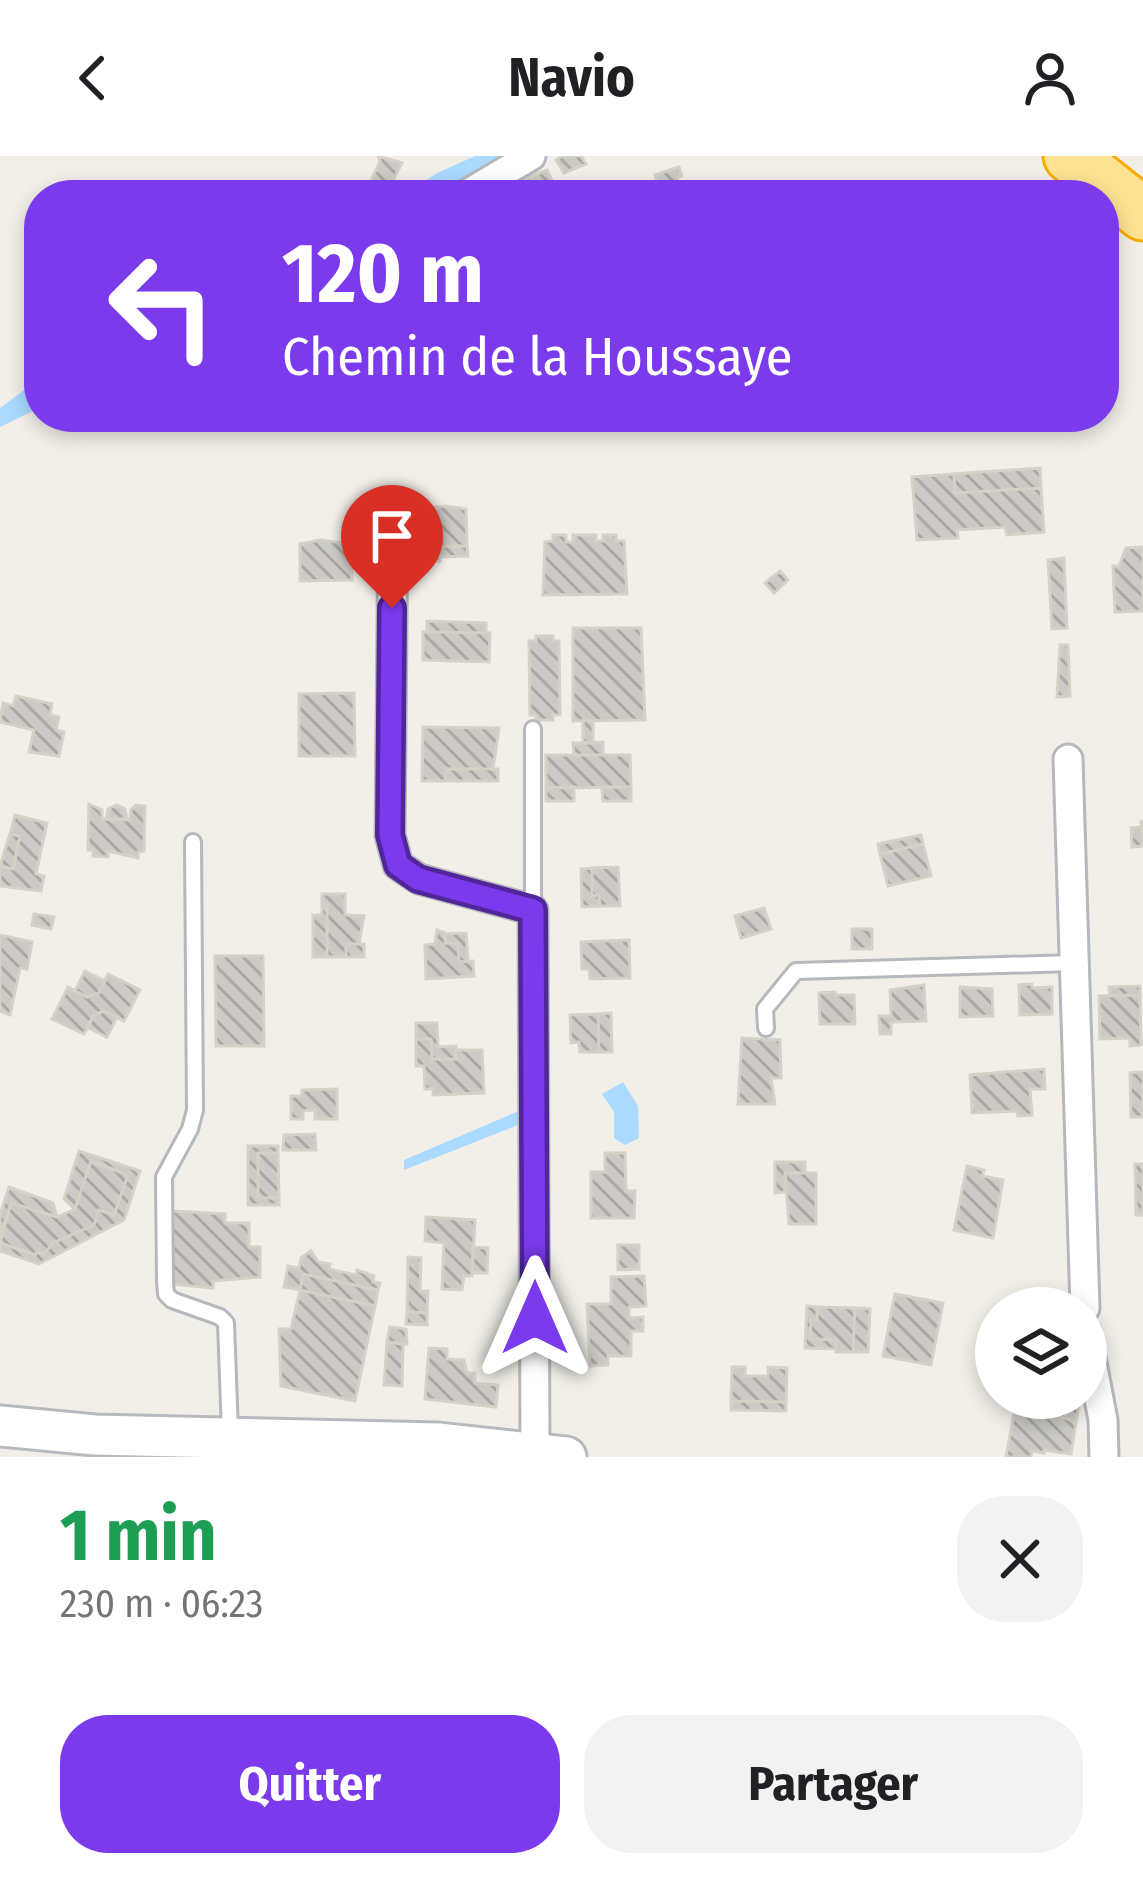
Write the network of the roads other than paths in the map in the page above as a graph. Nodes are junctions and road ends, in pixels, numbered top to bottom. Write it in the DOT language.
graph roads {
  1 [pos="531,156"];
  2 [pos="1070,156"];
  3 [pos="1116,156"];
  4 [pos="1143,178"];
  5 [pos="490,180"];
  6 [pos="1100,180"];
  7 [pos="1119,195"];
  8 [pos="1143,214"];
  9 [pos="393,517"];
  10 [pos="533,729"];
  11 [pos="1068,760"];
  12 [pos="193,842"];
  13 [pos="533,910"];
  14 [pos="1074,963"];
  15 [pos="766,1028"];
  16 [pos="1084,1287"];
  17 [pos="1103,1419"];
  18 [pos="0,1426"];
  19 [pos="231,1438"];
  20 [pos="287,1449"];
  21 [pos="551,1455"];
  22 [pos="1104,1457"];
  1 -- 5 [label="street"];
  2 -- 6 [label="highway"];
  3 -- 4 [label="highway"];
  7 -- 8 [label="highway"];
  9 -- 13 [label="street"];
  10 -- 13 [label="lane"];
  11 -- 14 [label="street"];
  12 -- 19 [label="lane"];
  13 -- 21 [label="street"];
  14 -- 15 [label="lane"];
  14 -- 16 [label="street"];
  17 -- 22 [label="street"];
  18 -- 19 [label="street"];
  19 -- 20 [label="street"];
  20 -- 21 [label="street"];
}
